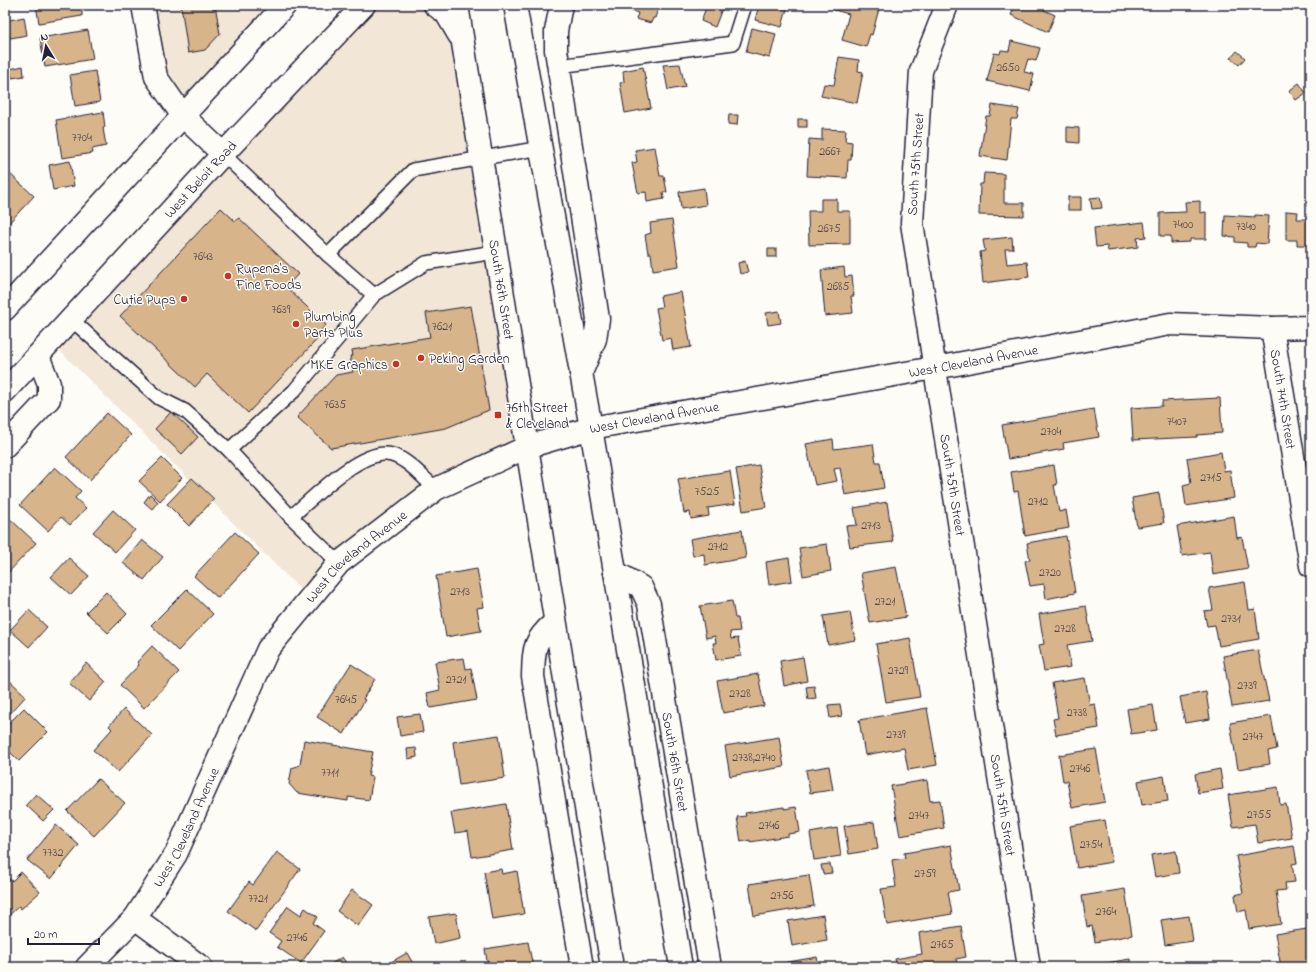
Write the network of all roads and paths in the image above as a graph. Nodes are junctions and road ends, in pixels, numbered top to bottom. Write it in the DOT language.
graph roads {
  1 [pos="143,5"];
  2 [pos="285,5"];
  3 [pos="435,5"];
  4 [pos="458,5"];
  5 [pos="515,5"];
  6 [pos="525,5"];
  7 [pos="561,5"];
  8 [pos="745,5"];
  9 [pos="947,5"];
  10 [pos="366,7"];
  11 [pos="521,42"];
  12 [pos="464,46"];
  13 [pos="558,58"];
  14 [pos="183,116"];
  15 [pos="541,148"];
  16 [pos="222,154"];
  17 [pos="482,158"];
  18 [pos="496,252"];
  19 [pos="328,255"];
  20 [pos="374,295"];
  21 [pos="5,309"];
  22 [pos="72,320"];
  23 [pos="1311,327"];
  24 [pos="1272,328"];
  25 [pos="38,356"];
  26 [pos="934,368"];
  27 [pos="581,372"];
  28 [pos="5,391"];
  29 [pos="591,428"];
  30 [pos="5,446"];
  31 [pos="526,446"];
  32 [pos="229,450"];
  33 [pos="436,489"];
  34 [pos="291,517"];
  35 [pos="340,563"];
  36 [pos="1311,566"];
  37 [pos="615,572"];
  38 [pos="555,622"];
  39 [pos="135,918"];
  40 [pos="87,967"];
  41 [pos="201,967"];
  42 [pos="582,967"];
  43 [pos="612,967"];
  44 [pos="681,967"];
  45 [pos="710,967"];
  46 [pos="1030,967"];
  1 -- 14 [label="street"];
  2 -- 14 [label="street"];
  3 -- 12 [label="street"];
  4 -- 12 [label="street, South 76th Street"];
  5 -- 11 [label="street, South 76th Street"];
  6 -- 11 [label="street"];
  7 -- 13 [label="street"];
  8 -- 13 [label="lane"];
  9 -- 26 [label="street, South 75th Street"];
  10 -- 16 [label="street, West Beloit Road"];
  11 -- 15 [label="street, South 76th Street"];
  12 -- 17 [label="street, South 76th Street"];
  13 -- 27 [label="street"];
  14 -- 16 [label="street"];
  14 -- 21 [label="street"];
  15 -- 17 [label="lane"];
  15 -- 27 [label="street, South 76th Street"];
  16 -- 19 [label="lane"];
  16 -- 22 [label="street, West Beloit Road"];
  17 -- 18 [label="street, South 76th Street"];
  17 -- 19 [label="lane"];
  18 -- 20 [label="lane"];
  18 -- 31 [label="street, South 76th Street"];
  19 -- 20 [label="lane"];
  20 -- 32 [label="lane"];
  22 -- 25 [label="street, West Beloit Road"];
  22 -- 32 [label="lane"];
  23 -- 24 [label="street, West Cleveland Avenue"];
  24 -- 26 [label="street, West Cleveland Avenue"];
  24 -- 36 [label="street, South 74th Street"];
  25 -- 28 [label="street, West Beloit Road"];
  25 -- 30 [label="street"];
  26 -- 29 [label="street, West Cleveland Avenue"];
  26 -- 46 [label="street, South 75th Street"];
  27 -- 29 [label="street, South 76th Street"];
  29 -- 31 [label="street, West Cleveland Avenue"];
  29 -- 37 [label="street, South 76th Street"];
  31 -- 33 [label="street, West Cleveland Avenue"];
  31 -- 38 [label="street, South 76th Street"];
  32 -- 34 [label="lane"];
  33 -- 34 [label="lane"];
  33 -- 35 [label="street, West Cleveland Avenue"];
  34 -- 35 [label="lane"];
  35 -- 39 [label="street, West Cleveland Avenue"];
  37 -- 44 [label="street, South 76th Street"];
  37 -- 45 [label="street, South 76th Street"];
  38 -- 42 [label="street"];
  38 -- 43 [label="street, South 76th Street"];
  39 -- 40 [label="street, West Cleveland Avenue"];
  39 -- 41 [label="street"];
}
